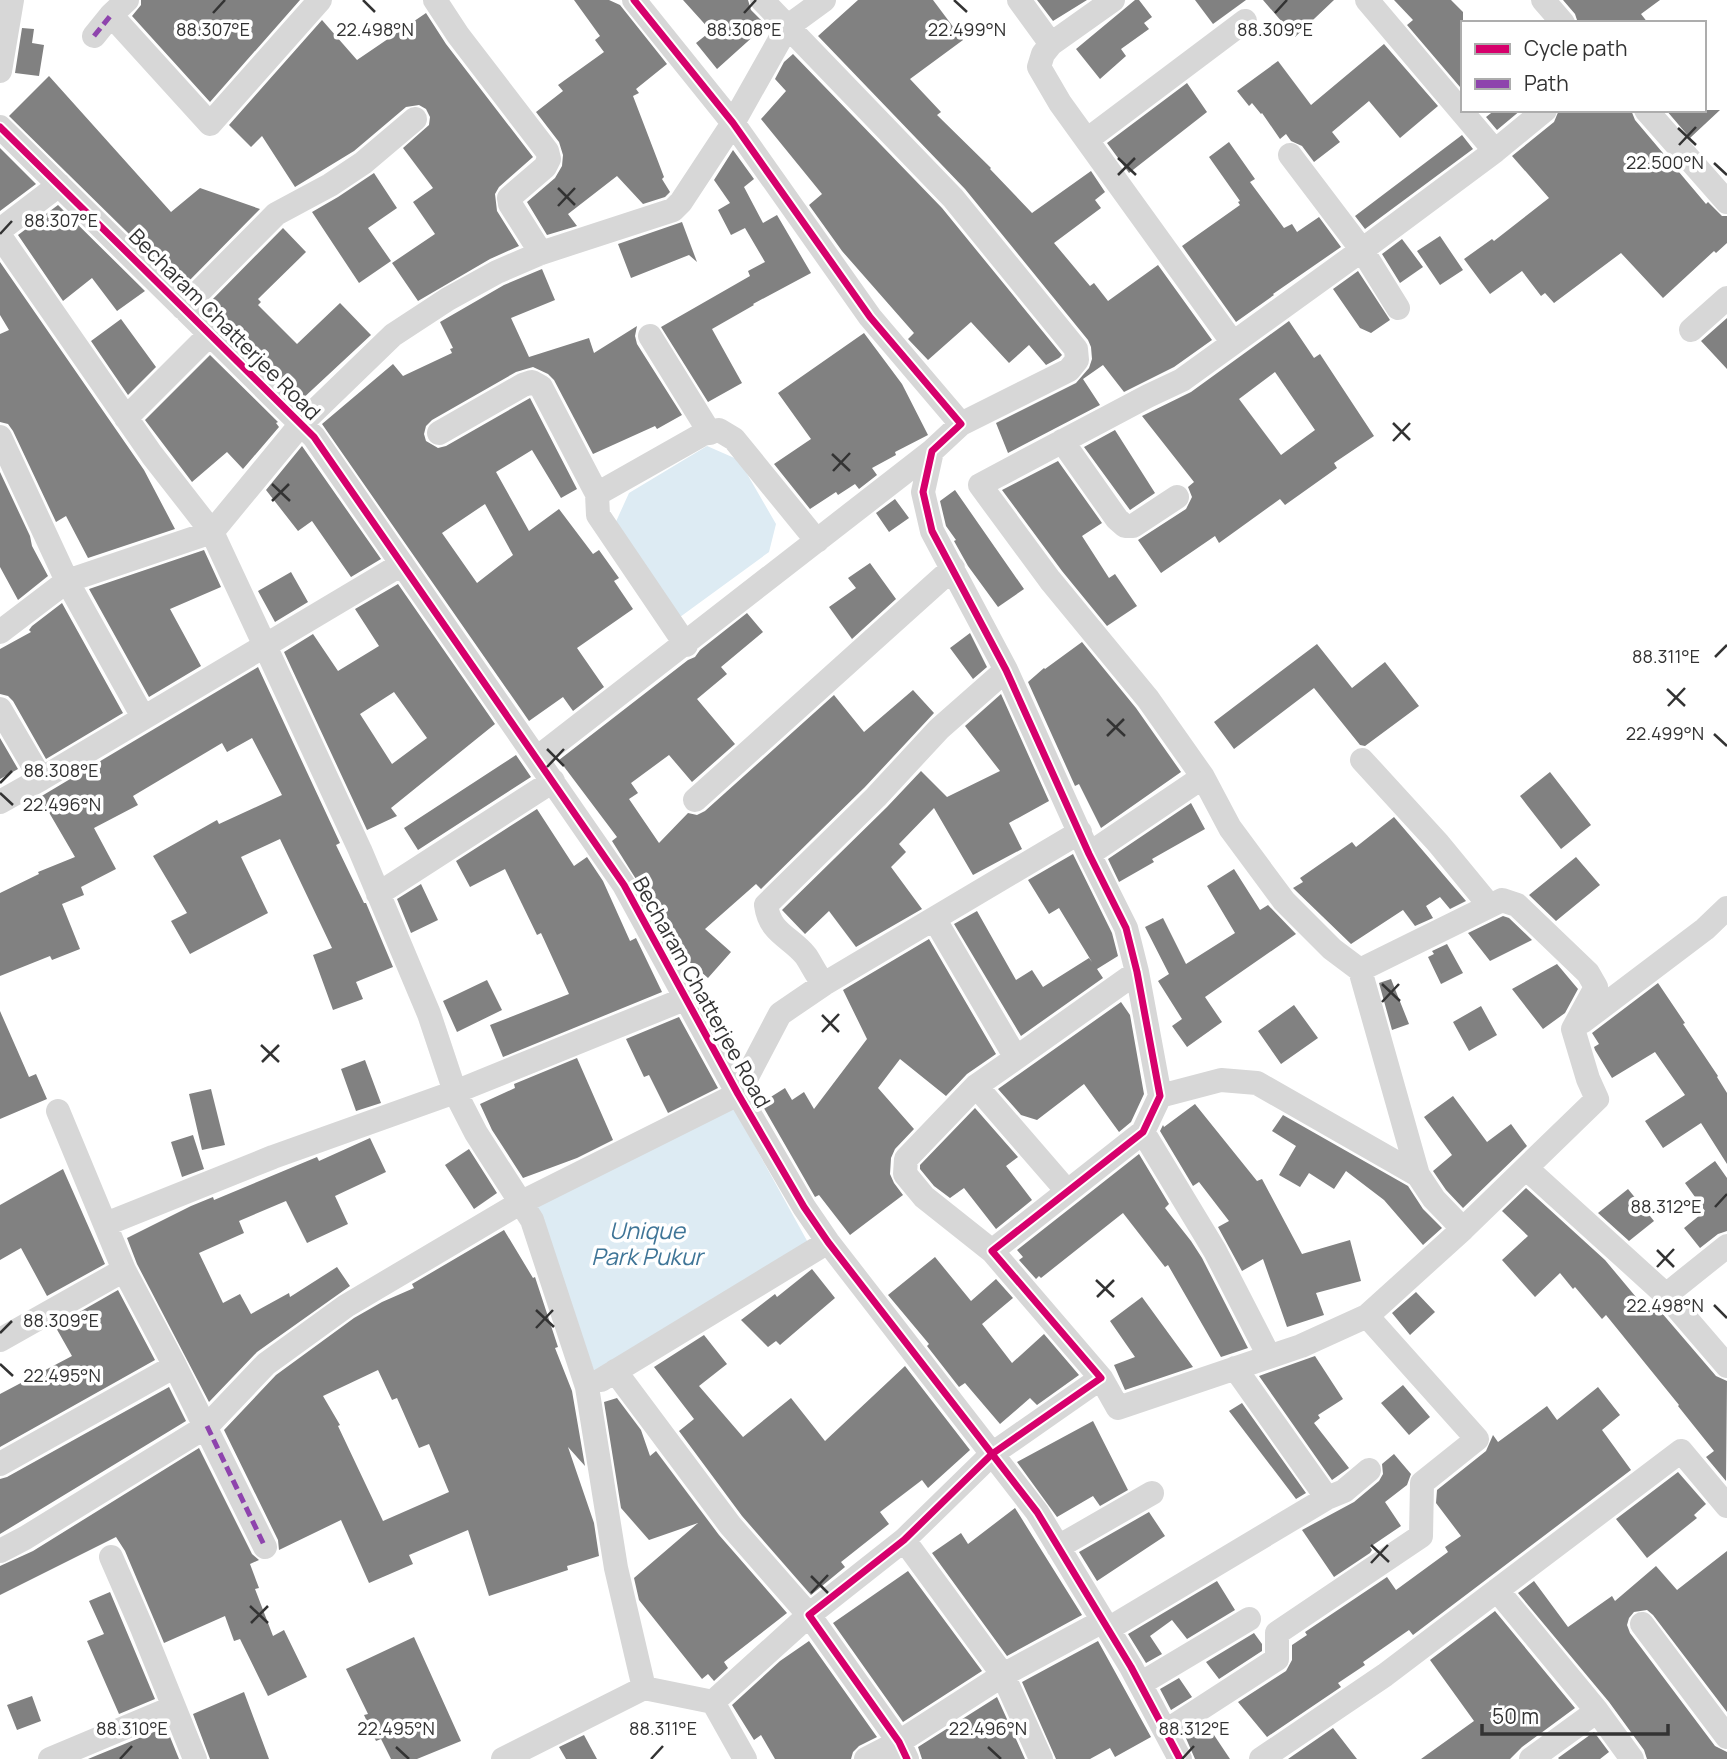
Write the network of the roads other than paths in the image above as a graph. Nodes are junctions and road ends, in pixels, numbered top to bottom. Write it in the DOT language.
graph roads {
  1 [pos="12,0"];
  2 [pos="320,0"];
  3 [pos="435,0"];
  4 [pos="634,0"];
  5 [pos="762,0"];
  6 [pos="824,0"];
  7 [pos="1019,0"];
  8 [pos="1113,0"];
  9 [pos="1543,0"];
  10 [pos="1372,2"];
  11 [pos="119,8"];
  12 [pos="1245,20"];
  13 [pos="1561,21"];
  14 [pos="787,27"];
  15 [pos="94,36"];
  16 [pos="1051,44"];
  17 [pos="0,71"];
  18 [pos="1461,110"];
  19 [pos="1463,112"];
  20 [pos="1543,112"];
  21 [pos="1648,112"];
  22 [pos="415,119"];
  23 [pos="733,122"];
  24 [pos="0,127"];
  25 [pos="1088,139"];
  26 [pos="1495,151"];
  27 [pos="1290,155"];
  28 [pos="59,185"];
  29 [pos="1727,202"];
  30 [pos="0,230"];
  31 [pos="0,236"];
  32 [pos="1362,250"];
  33 [pos="541,253"];
  34 [pos="1727,298"];
  35 [pos="183,308"];
  36 [pos="1398,308"];
  37 [pos="1690,330"];
  38 [pos="210,334"];
  39 [pos="650,336"];
  40 [pos="1233,342"];
  41 [pos="126,418"];
  42 [pos="961,424"];
  43 [pos="301,425"];
  44 [pos="439,433"];
  45 [pos="710,433"];
  46 [pos="0,438"];
  47 [pos="1062,441"];
  48 [pos="932,451"];
  49 [pos="597,494"];
  50 [pos="1177,497"];
  51 [pos="212,532"];
  52 [pos="817,541"];
  53 [pos="402,564"];
  54 [pos="953,568"];
  55 [pos="67,581"];
  56 [pos="0,632"];
  57 [pos="265,644"];
  58 [pos="686,645"];
  59 [pos="1006,670"];
  60 [pos="0,709"];
  61 [pos="143,717"];
  62 [pos="537,758"];
  63 [pos="1362,760"];
  64 [pos="1203,777"];
  65 [pos="41,779"];
  66 [pos="553,781"];
  67 [pos="695,800"];
  68 [pos="0,802"];
  69 [pos="1084,843"];
  70 [pos="378,894"];
  71 [pos="1489,905"];
  72 [pos="1727,908"];
  73 [pos="935,920"];
  74 [pos="1360,970"];
  75 [pos="1137,972"];
  76 [pos="824,984"];
  77 [pos="687,998"];
  78 [pos="1573,1029"];
  79 [pos="1016,1058"];
  80 [pos="976,1086"];
  81 [pos="455,1092"];
  82 [pos="738,1094"];
  83 [pos="1160,1096"];
  84 [pos="58,1111"];
  85 [pos="1143,1132"];
  86 [pos="1526,1168"];
  87 [pos="1418,1175"];
  88 [pos="1067,1191"];
  89 [pos="520,1203"];
  90 [pos="106,1224"];
  91 [pos="1463,1229"];
  92 [pos="828,1242"];
  93 [pos="1727,1246"];
  94 [pos="992,1251"];
  95 [pos="124,1270"];
  96 [pos="1666,1295"];
  97 [pos="1367,1315"];
  98 [pos="0,1340"];
  99 [pos="1269,1356"];
  100 [pos="175,1366"];
  101 [pos="1727,1366"];
  102 [pos="1235,1368"];
  103 [pos="615,1371"];
  104 [pos="1101,1378"];
  105 [pos="587,1387"];
  106 [pos="207,1426"];
  107 [pos="992,1454"];
  108 [pos="0,1464"];
  109 [pos="1369,1470"];
  110 [pos="1152,1493"];
  111 [pos="1327,1498"];
  112 [pos="1727,1506"];
  113 [pos="904,1540"];
  114 [pos="265,1547"];
  115 [pos="1058,1548"];
  116 [pos="0,1551"];
  117 [pos="111,1557"];
  118 [pos="1497,1590"];
  119 [pos="809,1615"];
  120 [pos="1249,1619"];
  121 [pos="1643,1624"];
  122 [pos="1105,1625"];
  123 [pos="1003,1675"];
  124 [pos="1140,1684"];
  125 [pos="643,1688"];
  126 [pos="713,1702"];
  127 [pos="174,1707"];
  128 [pos="1597,1711"];
  129 [pos="1166,1731"];
  130 [pos="1727,1737"];
  131 [pos="903,1750"];
  132 [pos="1175,1757"];
  133 [pos="50,1759"];
  134 [pos="195,1759"];
  135 [pos="503,1759"];
  136 [pos="745,1759"];
  137 [pos="866,1759"];
  138 [pos="1041,1759"];
  139 [pos="1261,1759"];
  140 [pos="1531,1759"];
  141 [pos="1632,1759"];
  1 -- 17 [label="street"];
  2 -- 11 [label="street"];
  3 -- 33 [label="street"];
  4 -- 23 [label="street"];
  5 -- 14 [label="street"];
  6 -- 14 [label="street"];
  7 -- 16 [label="street"];
  8 -- 16 [label="street"];
  9 -- 13 [label="street"];
  10 -- 18 [label="street"];
  11 -- 15 [label="street"];
  12 -- 25 [label="street"];
  14 -- 23 [label="street"];
  14 -- 42 [label="street"];
  16 -- 25 [label="street"];
  19 -- 26 [label="street"];
  20 -- 26 [label="street"];
  21 -- 29 [label="street"];
  22 -- 35 [label="street"];
  23 -- 33 [label="street"];
  23 -- 42 [label="street"];
  24 -- 28 [label="street, Becharam Chatterjee Road"];
  25 -- 40 [label="street"];
  26 -- 32 [label="street"];
  27 -- 32 [label="street"];
  28 -- 30 [label="street"];
  28 -- 35 [label="street, Becharam Chatterjee Road"];
  31 -- 41 [label="street"];
  32 -- 36 [label="street"];
  32 -- 40 [label="street"];
  33 -- 43 [label="street"];
  34 -- 37 [label="street"];
  35 -- 38 [label="street, Becharam Chatterjee Road"];
  38 -- 41 [label="street"];
  38 -- 43 [label="street, Becharam Chatterjee Road"];
  39 -- 45 [label="street"];
  40 -- 47 [label="street"];
  41 -- 51 [label="street"];
  42 -- 48 [label="street"];
  43 -- 51 [label="street"];
  43 -- 53 [label="street, Becharam Chatterjee Road"];
  44 -- 49 [label="street"];
  45 -- 49 [label="street"];
  45 -- 52 [label="street"];
  46 -- 55 [label="street"];
  47 -- 50 [label="street"];
  47 -- 64 [label="street"];
  48 -- 52 [label="street"];
  48 -- 54 [label="street"];
  49 -- 58 [label="street"];
  51 -- 55 [label="street"];
  51 -- 57 [label="street"];
  52 -- 58 [label="street"];
  53 -- 57 [label="street"];
  53 -- 62 [label="street, Becharam Chatterjee Road"];
  54 -- 59 [label="street"];
  54 -- 67 [label="street"];
  55 -- 56 [label="street"];
  55 -- 61 [label="street"];
  57 -- 61 [label="street"];
  57 -- 70 [label="street"];
  58 -- 62 [label="street"];
  59 -- 69 [label="street"];
  59 -- 76 [label="street"];
  60 -- 65 [label="street"];
  61 -- 65 [label="street"];
  62 -- 66 [label="street, Becharam Chatterjee Road"];
  63 -- 71 [label="street"];
  64 -- 69 [label="street"];
  64 -- 74 [label="street"];
  65 -- 68 [label="street"];
  66 -- 70 [label="street"];
  66 -- 77 [label="street, Becharam Chatterjee Road"];
  69 -- 73 [label="street"];
  69 -- 75 [label="street"];
  70 -- 81 [label="street"];
  71 -- 74 [label="street"];
  71 -- 78 [label="street"];
  72 -- 78 [label="street"];
  73 -- 76 [label="street"];
  73 -- 79 [label="street"];
  74 -- 87 [label="street"];
  75 -- 79 [label="street"];
  75 -- 83 [label="street"];
  76 -- 82 [label="street"];
  77 -- 81 [label="street"];
  77 -- 82 [label="street, Becharam Chatterjee Road"];
  78 -- 86 [label="street"];
  79 -- 80 [label="street"];
  80 -- 88 [label="street"];
  80 -- 94 [label="street"];
  81 -- 89 [label="street"];
  81 -- 90 [label="street"];
  82 -- 89 [label="street"];
  82 -- 92 [label="street, Becharam Chatterjee Road"];
  83 -- 85 [label="street"];
  83 -- 87 [label="street"];
  84 -- 90 [label="street"];
  85 -- 88 [label="street"];
  85 -- 99 [label="street"];
  86 -- 91 [label="street"];
  86 -- 96 [label="street"];
  87 -- 91 [label="street"];
  88 -- 94 [label="street"];
  89 -- 105 [label="street"];
  89 -- 106 [label="street"];
  90 -- 95 [label="street"];
  91 -- 97 [label="street"];
  92 -- 103 [label="street"];
  92 -- 107 [label="street, Becharam Chatterjee Road"];
  93 -- 96 [label="street"];
  94 -- 104 [label="street"];
  95 -- 98 [label="street"];
  95 -- 100 [label="street"];
  96 -- 101 [label="street"];
  97 -- 99 [label="street"];
  97 -- 129 [label="street"];
  99 -- 102 [label="street"];
  100 -- 106 [label="street"];
  100 -- 108 [label="street"];
  102 -- 104 [label="street"];
  102 -- 111 [label="street"];
  103 -- 105 [label="street"];
  103 -- 119 [label="street"];
  104 -- 107 [label="street"];
  105 -- 125 [label="street"];
  106 -- 114 [label="street"];
  106 -- 116 [label="street"];
  107 -- 113 [label="street"];
  107 -- 115 [label="street, Becharam Chatterjee Road"];
  109 -- 111 [label="street"];
  110 -- 115 [label="street"];
  111 -- 122 [label="street"];
  112 -- 118 [label="street"];
  113 -- 119 [label="street"];
  113 -- 123 [label="street"];
  115 -- 122 [label="street, Becharam Chatterjee Road"];
  117 -- 127 [label="street"];
  118 -- 128 [label="street"];
  118 -- 139 [label="street"];
  119 -- 126 [label="street"];
  119 -- 131 [label="street"];
  120 -- 124 [label="street"];
  121 -- 130 [label="street"];
  122 -- 123 [label="street"];
  122 -- 124 [label="street, Becharam Chatterjee Road"];
  123 -- 131 [label="street"];
  123 -- 138 [label="street"];
  124 -- 129 [label="street, Becharam Chatterjee Road"];
  125 -- 126 [label="street"];
  125 -- 135 [label="street"];
  126 -- 136 [label="street"];
  127 -- 133 [label="street"];
  127 -- 134 [label="street"];
  128 -- 140 [label="street"];
  128 -- 141 [label="street"];
  129 -- 132 [label="street, Becharam Chatterjee Road"];
  131 -- 137 [label="street"];
}
